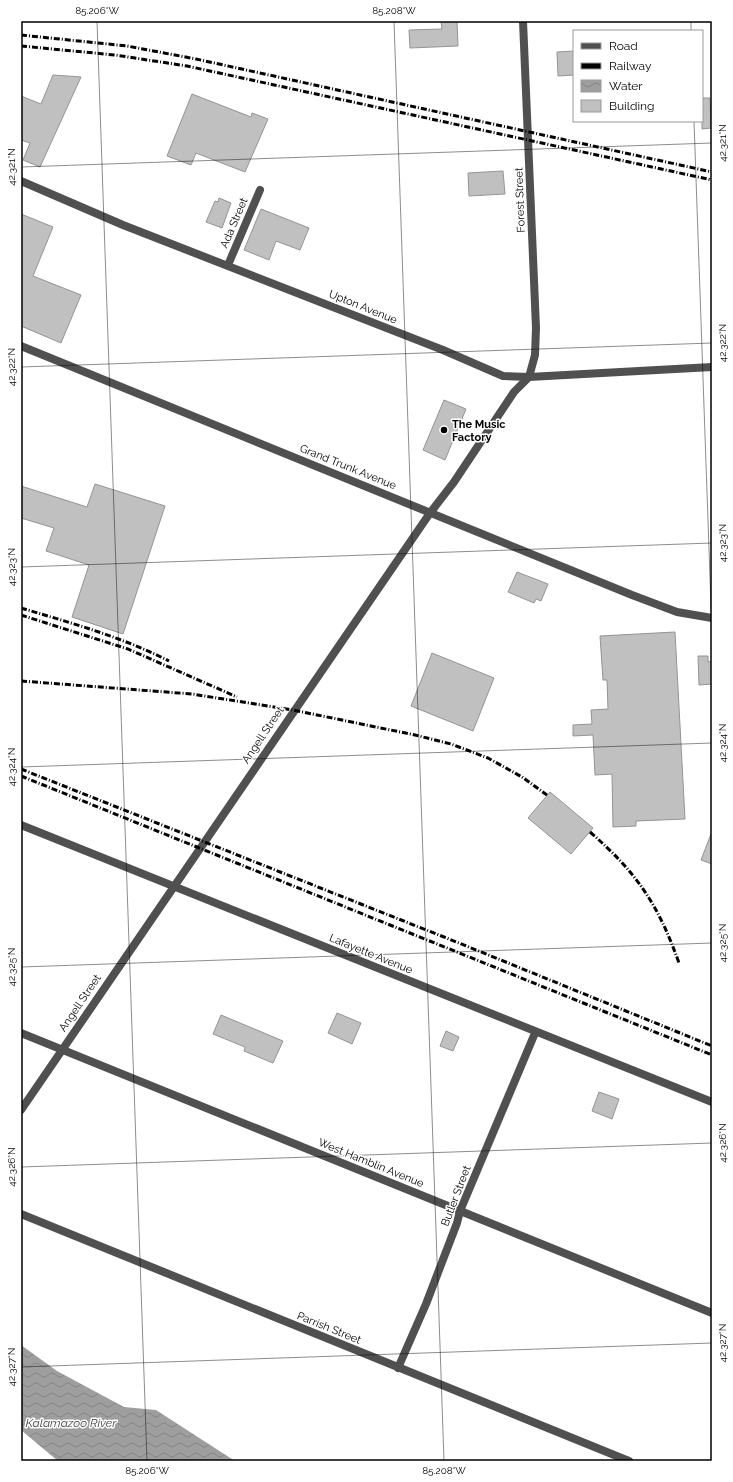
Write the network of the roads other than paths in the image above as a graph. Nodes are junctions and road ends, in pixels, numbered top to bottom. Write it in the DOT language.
graph roads {
  1 [pos="523,21"];
  2 [pos="21,181"];
  3 [pos="260,190"];
  4 [pos="228,265"];
  5 [pos="21,346"];
  6 [pos="712,367"];
  7 [pos="528,377"];
  8 [pos="430,513"];
  9 [pos="712,618"];
  10 [pos="21,825"];
  11 [pos="173,887"];
  12 [pos="21,1033"];
  13 [pos="535,1033"];
  14 [pos="62,1050"];
  15 [pos="712,1102"];
  16 [pos="21,1110"];
  17 [pos="460,1212"];
  18 [pos="21,1214"];
  19 [pos="712,1313"];
  20 [pos="398,1368"];
  21 [pos="629,1461"];
  1 -- 7 [label="street, Forest Street"];
  2 -- 4 [label="street, Upton Avenue"];
  3 -- 4 [label="street, Ada Street"];
  4 -- 7 [label="street, Upton Avenue"];
  5 -- 8 [label="street, Grand Trunk Avenue"];
  6 -- 7 [label="street, Upton Avenue"];
  7 -- 8 [label="street, Angell Street"];
  8 -- 9 [label="street, Grand Trunk Avenue"];
  8 -- 11 [label="street, Angell Street"];
  10 -- 11 [label="street, Lafayette Avenue"];
  11 -- 13 [label="street, Lafayette Avenue"];
  11 -- 14 [label="street, Angell Street"];
  12 -- 14 [label="street, West Hamblin Avenue"];
  13 -- 15 [label="street, Lafayette Avenue"];
  13 -- 17 [label="street, Butler Street"];
  14 -- 16 [label="street, Angell Street"];
  14 -- 17 [label="street, West Hamblin Avenue"];
  17 -- 19 [label="street, West Hamblin Avenue"];
  17 -- 20 [label="street, Butler Street"];
  18 -- 20 [label="street, Parrish Street"];
  20 -- 21 [label="street, Parrish Street"];
}
